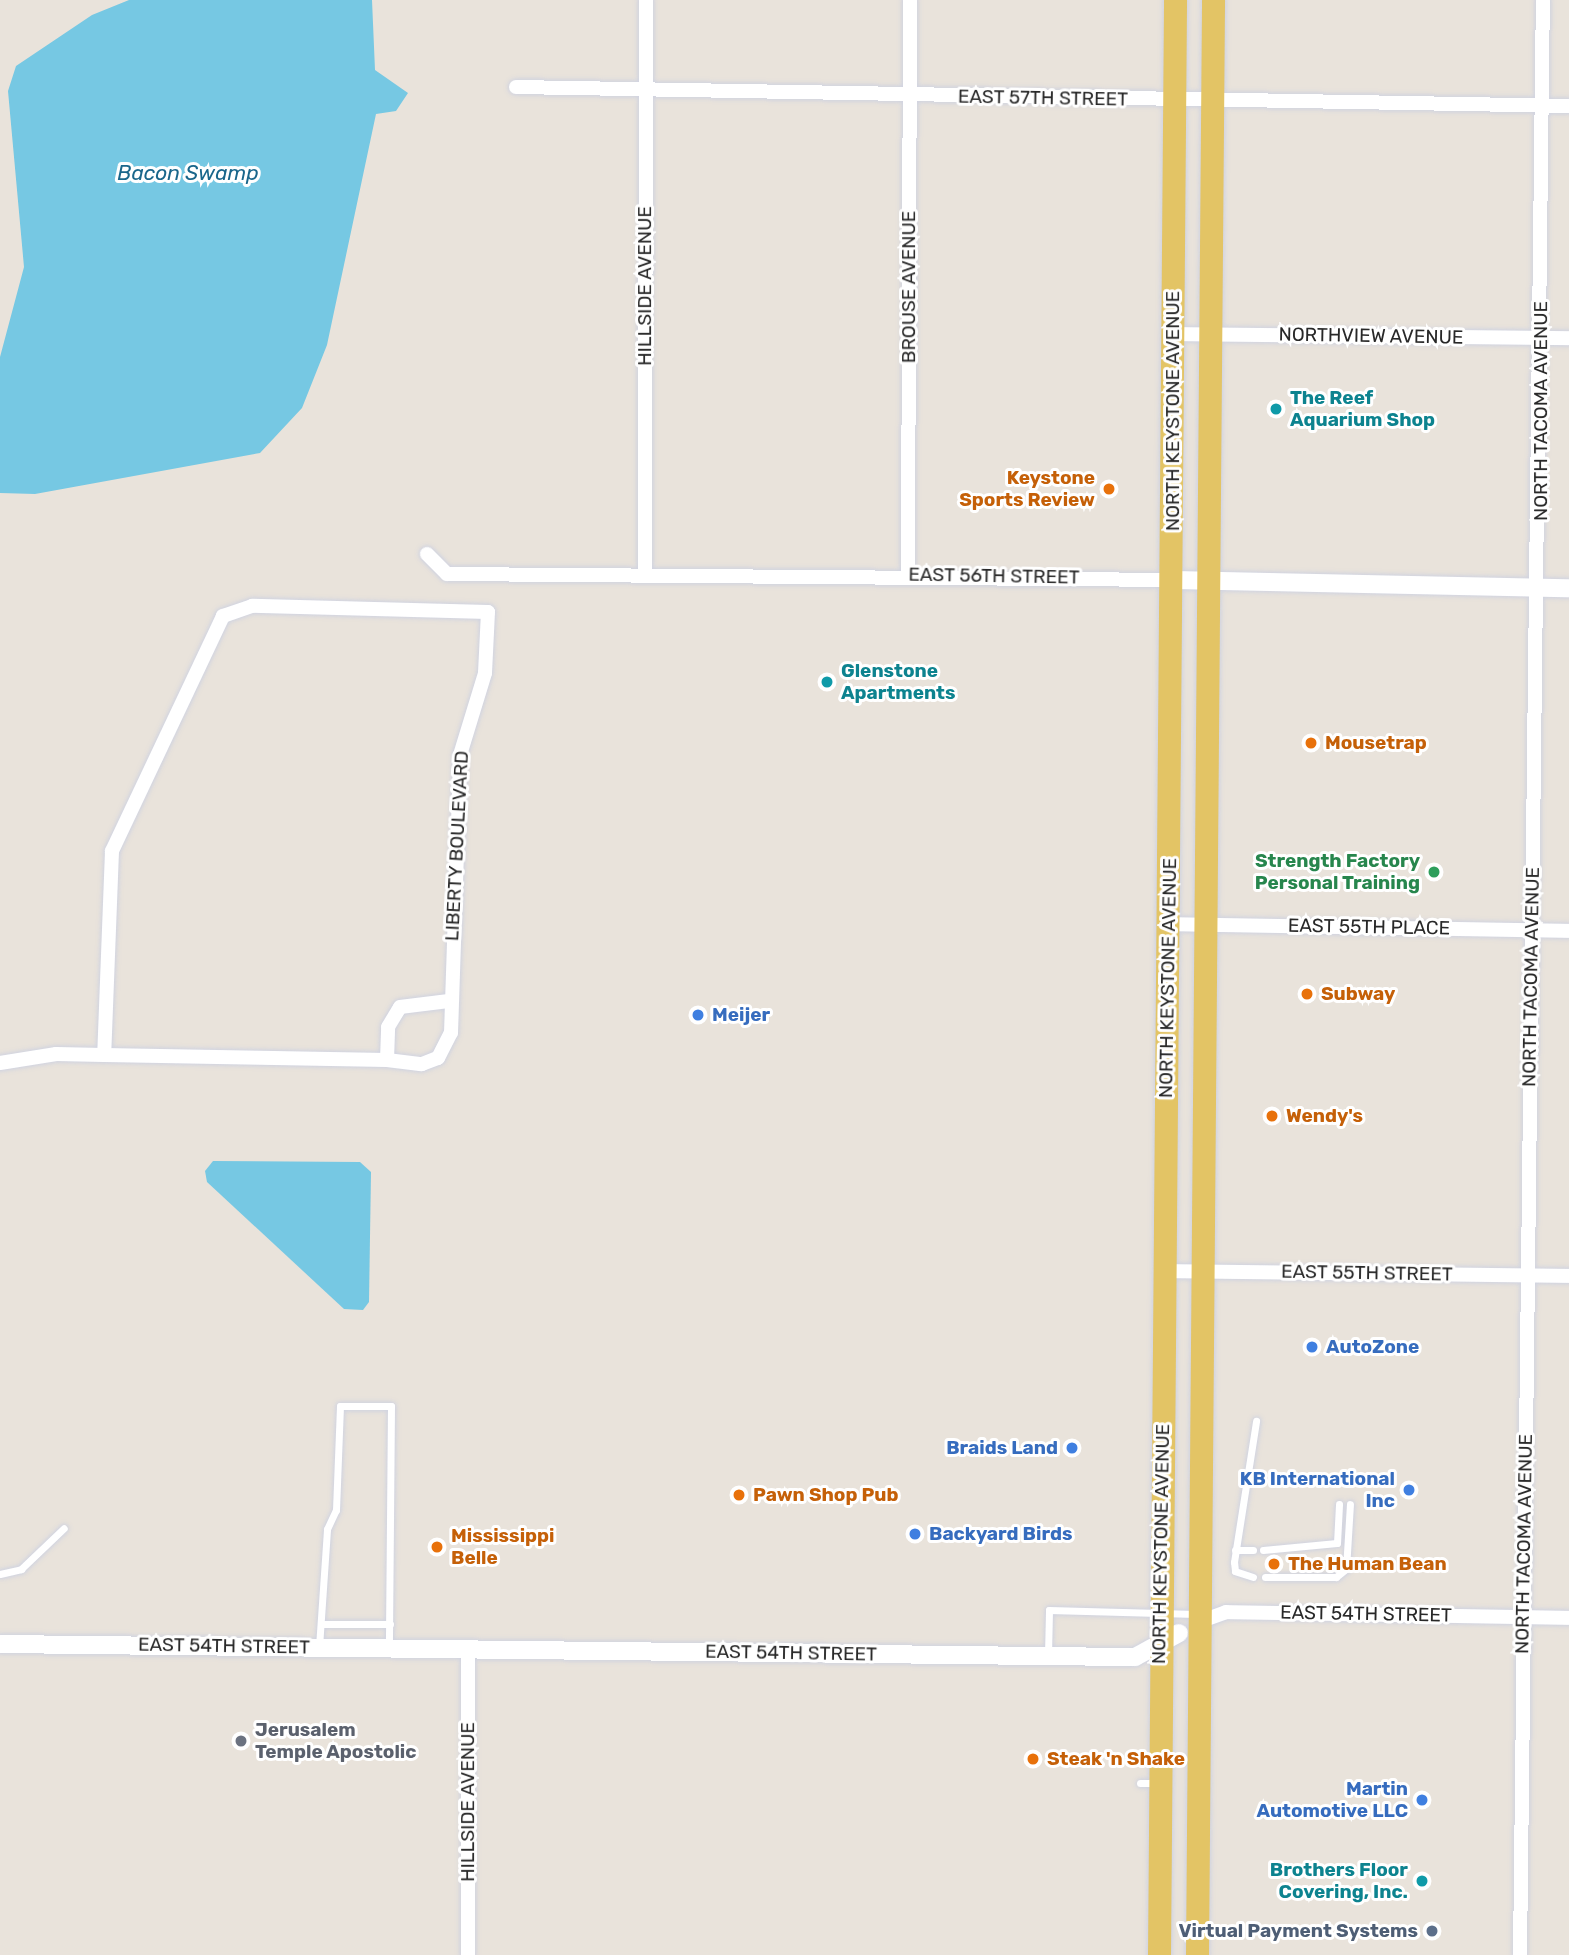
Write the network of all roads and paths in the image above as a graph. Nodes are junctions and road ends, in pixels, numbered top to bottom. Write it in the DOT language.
graph roads {
  1 [pos="646,0"];
  2 [pos="910,0"];
  3 [pos="1175,0"];
  4 [pos="1213,0"];
  5 [pos="1542,0"];
  6 [pos="516,87"];
  7 [pos="645,93"];
  8 [pos="909,96"];
  9 [pos="1175,100"];
  10 [pos="1213,100"];
  11 [pos="1542,106"];
  12 [pos="1569,106"];
  13 [pos="1173,334"];
  14 [pos="1211,334"];
  15 [pos="1542,338"];
  16 [pos="1569,338"];
  17 [pos="427,554"];
  18 [pos="645,571"];
  19 [pos="908,574"];
  20 [pos="1171,580"];
  21 [pos="1209,584"];
  22 [pos="1537,587"];
  23 [pos="1569,588"];
  24 [pos="1168,924"];
  25 [pos="1206,925"];
  26 [pos="1532,930"];
  27 [pos="1569,931"];
  28 [pos="449,1001"];
  29 [pos="104,1055"];
  30 [pos="387,1060"];
  31 [pos="0,1063"];
  32 [pos="1165,1271"];
  33 [pos="1203,1271"];
  34 [pos="1527,1275"];
  35 [pos="1569,1276"];
  36 [pos="1256,1421"];
  37 [pos="1339,1504"];
  38 [pos="1350,1504"];
  39 [pos="64,1528"];
  40 [pos="1234,1550"];
  41 [pos="1253,1550"];
  42 [pos="1264,1550"];
  43 [pos="0,1574"];
  44 [pos="1252,1577"];
  45 [pos="1265,1577"];
  46 [pos="1160,1614"];
  47 [pos="1199,1617"];
  48 [pos="1523,1617"];
  49 [pos="1569,1618"];
  50 [pos="321,1624"];
  51 [pos="390,1624"];
  52 [pos="1179,1633"];
  53 [pos="0,1644"];
  54 [pos="1160,1646"];
  55 [pos="319,1647"];
  56 [pos="389,1648"];
  57 [pos="468,1649"];
  58 [pos="1048,1656"];
  59 [pos="468,1955"];
  60 [pos="1158,1955"];
  61 [pos="1197,1955"];
  62 [pos="1520,1955"];
  1 -- 7 [label="street, HILLSIDE AVENUE"];
  2 -- 8 [label="street, BROUSE AVENUE"];
  3 -- 9 [label="main road, NORTH KEYSTONE AVENUE"];
  4 -- 10 [label="main road, NORTH KEYSTONE AVENUE"];
  5 -- 11 [label="street, NORTH TACOMA AVENUE"];
  6 -- 7 [label="street, EAST 57TH STREET"];
  7 -- 8 [label="street, EAST 57TH STREET"];
  7 -- 18 [label="street, HILLSIDE AVENUE"];
  8 -- 9 [label="street, EAST 57TH STREET"];
  8 -- 19 [label="street, BROUSE AVENUE"];
  9 -- 10 [label="street, EAST 57TH STREET"];
  9 -- 13 [label="main road, NORTH KEYSTONE AVENUE"];
  10 -- 11 [label="street, EAST 57TH STREET"];
  10 -- 14 [label="main road, NORTH KEYSTONE AVENUE"];
  11 -- 12 [label="street, EAST 57TH STREET"];
  11 -- 15 [label="street, NORTH TACOMA AVENUE"];
  13 -- 14 [label="street, NORTHVIEW AVENUE"];
  13 -- 20 [label="main road, NORTH KEYSTONE AVENUE"];
  14 -- 15 [label="street, NORTHVIEW AVENUE"];
  14 -- 21 [label="main road, NORTH KEYSTONE AVENUE"];
  15 -- 16 [label="street, NORTHVIEW AVENUE"];
  15 -- 22 [label="street, NORTH TACOMA AVENUE"];
  17 -- 18 [label="street, EAST 56TH STREET"];
  18 -- 19 [label="street, EAST 56TH STREET"];
  19 -- 20 [label="street, EAST 56TH STREET"];
  20 -- 21 [label="street, EAST 56TH STREET"];
  20 -- 24 [label="main road, NORTH KEYSTONE AVENUE"];
  21 -- 22 [label="street, EAST 56TH STREET"];
  21 -- 25 [label="main road, NORTH KEYSTONE AVENUE"];
  22 -- 23 [label="street, EAST 56TH STREET"];
  22 -- 26 [label="street, NORTH TACOMA AVENUE"];
  24 -- 25 [label="street, EAST 55TH PLACE"];
  24 -- 32 [label="main road, NORTH KEYSTONE AVENUE"];
  25 -- 26 [label="street, EAST 55TH PLACE"];
  25 -- 33 [label="main road, NORTH KEYSTONE AVENUE"];
  26 -- 27 [label="street, EAST 55TH PLACE"];
  26 -- 34 [label="street, NORTH TACOMA AVENUE"];
  28 -- 29 [label="street, LIBERTY BOULEVARD"];
  28 -- 30 [label="street"];
  28 -- 30 [label="street, LIBERTY BOULEVARD"];
  29 -- 30 [label="street, LIBERTY BOULEVARD"];
  29 -- 31 [label="street, LIBERTY BOULEVARD"];
  32 -- 33 [label="street, EAST 55TH STREET"];
  32 -- 46 [label="main road, NORTH KEYSTONE AVENUE"];
  33 -- 34 [label="street, EAST 55TH STREET"];
  33 -- 47 [label="main road, NORTH KEYSTONE AVENUE"];
  34 -- 35 [label="street, EAST 55TH STREET"];
  34 -- 48 [label="street, NORTH TACOMA AVENUE"];
  36 -- 40 [label="lane"];
  37 -- 42 [label="lane"];
  38 -- 45 [label="lane"];
  39 -- 43 [label="lane"];
  40 -- 41 [label="lane"];
  40 -- 44 [label="lane"];
  46 -- 47 [label="lane"];
  46 -- 54 [label="main road, NORTH KEYSTONE AVENUE"];
  46 -- 58 [label="lane"];
  47 -- 48 [label="street, EAST 54TH STREET"];
  47 -- 52 [label="street, EAST 54TH STREET"];
  47 -- 61 [label="main road, NORTH KEYSTONE AVENUE"];
  48 -- 49 [label="street, EAST 54TH STREET"];
  48 -- 62 [label="street, NORTH TACOMA AVENUE"];
  50 -- 51 [label="lane"];
  50 -- 51 [label="lane"];
  50 -- 55 [label="lane"];
  51 -- 56 [label="lane"];
  52 -- 54 [label="street, EAST 54TH STREET"];
  53 -- 55 [label="street, EAST 54TH STREET"];
  54 -- 58 [label="street, EAST 54TH STREET"];
  54 -- 60 [label="main road, NORTH KEYSTONE AVENUE"];
  55 -- 56 [label="street, EAST 54TH STREET"];
  56 -- 57 [label="street, EAST 54TH STREET"];
  57 -- 58 [label="street, EAST 54TH STREET"];
  57 -- 59 [label="street, HILLSIDE AVENUE"];
}
